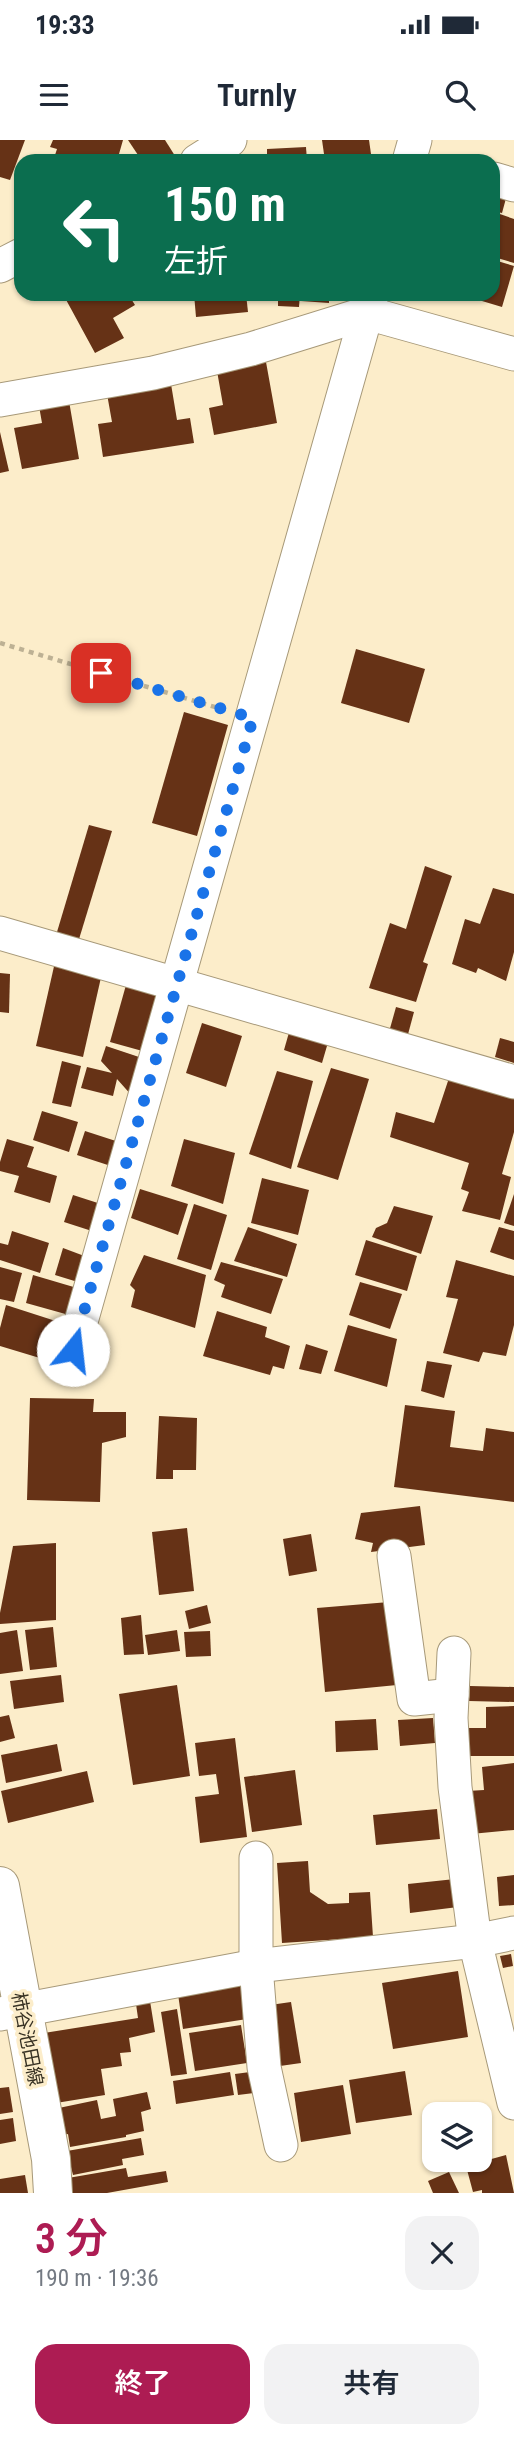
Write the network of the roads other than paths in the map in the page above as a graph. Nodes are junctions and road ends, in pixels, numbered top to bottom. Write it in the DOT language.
graph roads {
  1 [pos="229,140"];
  2 [pos="208,154"];
  3 [pos="370,303"];
  4 [pos="514,354"];
  5 [pos="0,400"];
  6 [pos="0,933"];
  7 [pos="178,984"];
  8 [pos="514,1082"];
  9 [pos="73,1350"];
  10 [pos="394,1556"];
  11 [pos="454,1653"];
  12 [pos="452,1695"];
  13 [pos="256,1858"];
  14 [pos="0,1886"];
  15 [pos="514,1933"];
  16 [pos="475,1941"];
  17 [pos="256,1966"];
  18 [pos="11,2013"];
  19 [pos="514,2102"];
  20 [pos="281,2145"];
  21 [pos="53,2193"];
  1 -- 2 [label="street"];
  3 -- 4 [label="street"];
  3 -- 5 [label="street"];
  3 -- 7 [label="street"];
  6 -- 7 [label="street"];
  7 -- 8 [label="street"];
  7 -- 9 [label="street"];
  10 -- 12 [label="street"];
  11 -- 12 [label="street"];
  12 -- 16 [label="street"];
  13 -- 17 [label="street"];
  14 -- 18 [label="main road, 柿谷池田線"];
  15 -- 16 [label="street"];
  16 -- 17 [label="street"];
  16 -- 19 [label="street"];
  17 -- 18 [label="street"];
  17 -- 20 [label="street"];
  18 -- 21 [label="main road, 柿谷池田線"];
}
